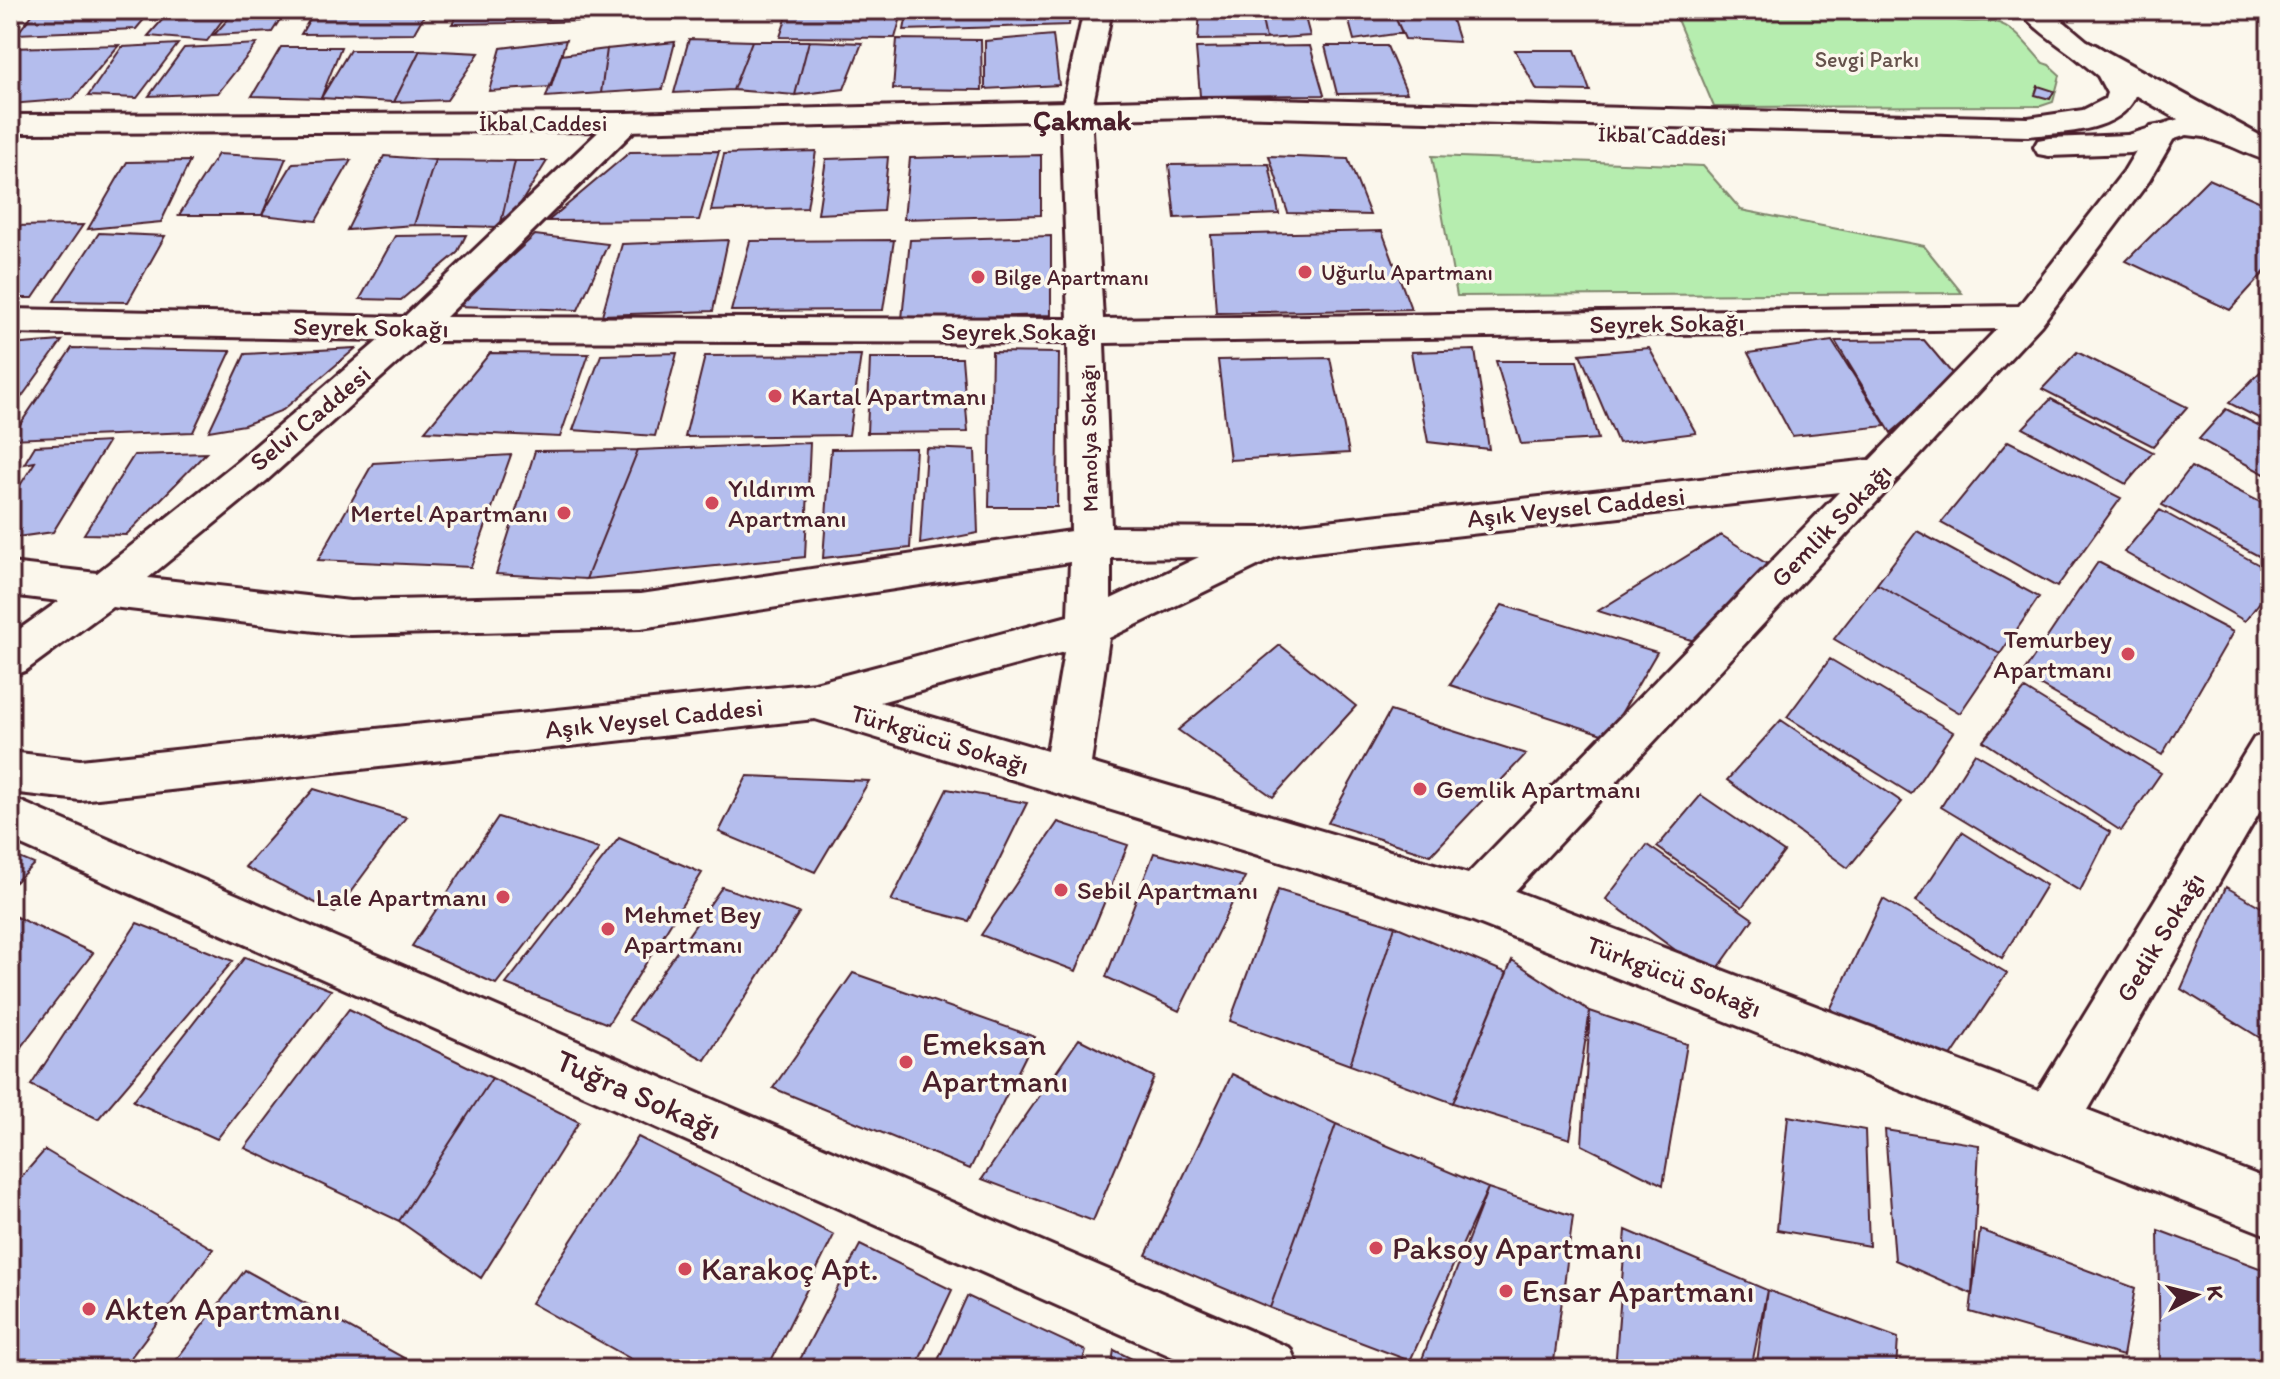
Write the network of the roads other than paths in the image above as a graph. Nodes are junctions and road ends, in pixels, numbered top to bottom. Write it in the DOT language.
graph roads {
  1 [pos="1098,10"];
  2 [pos="2046,11"];
  3 [pos="2077,47"];
  4 [pos="2120,100"];
  5 [pos="1076,113"];
  6 [pos="626,122"];
  7 [pos="10,124"];
  8 [pos="2162,133"];
  9 [pos="2257,147"];
  10 [pos="2029,317"];
  11 [pos="10,321"];
  12 [pos="412,329"];
  13 [pos="1086,331"];
  14 [pos="1881,473"];
  15 [pos="1271,541"];
  16 [pos="1091,543"];
  17 [pos="10,579"];
  18 [pos="105,592"];
  19 [pos="1089,628"];
  20 [pos="10,659"];
  21 [pos="815,701"];
  22 [pos="2270,752"];
  23 [pos="10,772"];
  24 [pos="1066,777"];
  25 [pos="10,818"];
  26 [pos="1476,899"];
  27 [pos="2050,1123"];
  28 [pos="2270,1208"];
  29 [pos="1269,1369"];
  1 -- 5 [label="street, Manolya Sokağı"];
  2 -- 3 [label="street"];
  3 -- 4 [label="street"];
  3 -- 9 [label="street"];
  4 -- 5 [label="street, İkbal Caddesi"];
  4 -- 8 [label="street"];
  5 -- 6 [label="street, İkbal Caddesi"];
  5 -- 8 [label="street, İkbal Caddesi"];
  5 -- 13 [label="street, Manolya Sokağı"];
  6 -- 7 [label="street, İkbal Caddesi"];
  6 -- 12 [label="street, Selvi Caddesi"];
  8 -- 9 [label="street, İkbal Caddesi"];
  8 -- 10 [label="street, Gemlik Sokağı"];
  10 -- 13 [label="street, Seyrek Sokağı"];
  10 -- 14 [label="street, Gemlik Sokağı"];
  11 -- 12 [label="street, Seyrek Sokağı"];
  12 -- 13 [label="street, Seyrek Sokağı"];
  12 -- 18 [label="street, Selvi Caddesi"];
  13 -- 16 [label="street, Manolya Sokağı"];
  14 -- 15 [label="street, Aşık Veysel Caddesi"];
  14 -- 26 [label="street, Gemlik Sokağı"];
  15 -- 16 [label="street, Aşık Veysel Caddesi"];
  15 -- 19 [label="street, Aşık Veysel Caddesi"];
  16 -- 18 [label="street, Aşık Veysel Caddesi"];
  16 -- 19 [label="street, Manolya Sokağı"];
  17 -- 18 [label="street, Aşık Veysel Caddesi"];
  18 -- 20 [label="street, Selvi Caddesi"];
  19 -- 21 [label="street, Aşık Veysel Caddesi"];
  19 -- 24 [label="street, Türkgücü Sokağı"];
  21 -- 23 [label="street, Aşık Veysel Caddesi"];
  21 -- 24 [label="street, Türkgücü Sokağı"];
  22 -- 27 [label="street, Gedik Sokağı"];
  24 -- 26 [label="street, Türkgücü Sokağı"];
  25 -- 29 [label="street, Tuğra Sokağı"];
  26 -- 27 [label="street, Türkgücü Sokağı"];
  27 -- 28 [label="street, Türkgücü Sokağı"];
}
